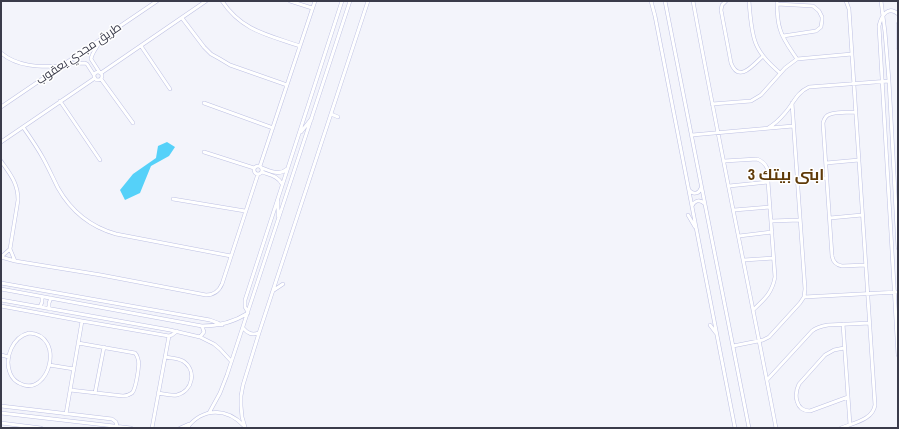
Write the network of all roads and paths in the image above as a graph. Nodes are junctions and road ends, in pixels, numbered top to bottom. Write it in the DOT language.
graph roads {
  1 [pos="157,1"];
  2 [pos="206,1"];
  3 [pos="222,1"];
  4 [pos="290,1"];
  5 [pos="315,1"];
  6 [pos="342,1"];
  7 [pos="350,1"];
  8 [pos="368,1"];
  9 [pos="652,1"];
  10 [pos="666,1"];
  11 [pos="693,1"];
  12 [pos="726,1"];
  13 [pos="749,1"];
  14 [pos="846,1"];
  15 [pos="881,1"];
  16 [pos="777,2"];
  17 [pos="312,8"];
  18 [pos="898,14"];
  19 [pos="884,15"];
  20 [pos="182,18"];
  21 [pos="898,24"];
  22 [pos="783,36"];
  23 [pos="100,40"];
  24 [pos="141,46"];
  25 [pos="300,46"];
  26 [pos="898,48"];
  27 [pos="1,53"];
  28 [pos="852,54"];
  29 [pos="763,56"];
  30 [pos="91,59"];
  31 [pos="797,59"];
  32 [pos="86,63"];
  33 [pos="63,65"];
  34 [pos="100,73"];
  35 [pos="780,73"];
  36 [pos="95,76"];
  37 [pos="101,78"];
  38 [pos="882,81"];
  39 [pos="889,81"];
  40 [pos="854,84"];
  41 [pos="287,85"];
  42 [pos="170,88"];
  43 [pos="60,101"];
  44 [pos="204,103"];
  45 [pos="792,103"];
  46 [pos="712,104"];
  47 [pos="1,107"];
  48 [pos="856,112"];
  49 [pos="331,114"];
  50 [pos="313,116"];
  51 [pos="338,116"];
  52 [pos="133,123"];
  53 [pos="671,124"];
  54 [pos="676,124"];
  55 [pos="793,126"];
  56 [pos="23,127"];
  57 [pos="273,128"];
  58 [pos="768,128"];
  59 [pos="718,133"];
  60 [pos="692,135"];
  61 [pos="298,136"];
  62 [pos="1,142"];
  63 [pos="204,152"];
  64 [pos="100,160"];
  65 [pos="859,160"];
  66 [pos="1,161"];
  67 [pos="724,161"];
  68 [pos="826,163"];
  69 [pos="254,168"];
  70 [pos="288,168"];
  71 [pos="261,169"];
  72 [pos="258,174"];
  73 [pos="827,178"];
  74 [pos="797,180"];
  75 [pos="768,182"];
  76 [pos="282,184"];
  77 [pos="729,186"];
  78 [pos="702,187"];
  79 [pos="689,190"];
  80 [pos="279,195"];
  81 [pos="173,199"];
  82 [pos="705,204"];
  83 [pos="692,206"];
  84 [pos="770,207"];
  85 [pos="734,210"];
  86 [pos="245,211"];
  87 [pos="688,215"];
  88 [pos="862,215"];
  89 [pos="278,218"];
  90 [pos="830,218"];
  91 [pos="800,220"];
  92 [pos="771,221"];
  93 [pos="697,231"];
  94 [pos="772,232"];
  95 [pos="739,236"];
  96 [pos="898,248"];
  97 [pos="10,249"];
  98 [pos="230,256"];
  99 [pos="1,257"];
  100 [pos="774,258"];
  101 [pos="744,260"];
  102 [pos="15,261"];
  103 [pos="866,265"];
  104 [pos="1,283"];
  105 [pos="283,284"];
  106 [pos="1,289"];
  107 [pos="274,290"];
  108 [pos="896,292"];
  109 [pos="868,294"];
  110 [pos="42,297"];
  111 [pos="804,297"];
  112 [pos="51,298"];
  113 [pos="1,300"];
  114 [pos="14,302"];
  115 [pos="1,306"];
  116 [pos="40,307"];
  117 [pos="13,308"];
  118 [pos="50,309"];
  119 [pos="753,310"];
  120 [pos="68,312"];
  121 [pos="248,312"];
  122 [pos="67,318"];
  123 [pos="82,321"];
  124 [pos="870,323"];
  125 [pos="843,324"];
  126 [pos="222,325"];
  127 [pos="710,325"];
  128 [pos="202,326"];
  129 [pos="243,328"];
  130 [pos="177,332"];
  131 [pos="260,333"];
  132 [pos="717,334"];
  133 [pos="169,336"];
  134 [pos="200,336"];
  135 [pos="759,341"];
  136 [pos="78,343"];
  137 [pos="733,346"];
  138 [pos="104,347"];
  139 [pos="844,348"];
  140 [pos="1,355"];
  141 [pos="898,355"];
  142 [pos="9,357"];
  143 [pos="165,357"];
  144 [pos="231,361"];
  145 [pos="49,365"];
  146 [pos="74,369"];
  147 [pos="767,380"];
  148 [pos="70,390"];
  149 [pos="95,393"];
  150 [pos="158,394"];
  151 [pos="848,397"];
  152 [pos="1,406"];
  153 [pos="8,407"];
  154 [pos="1,413"];
  155 [pos="7,413"];
  156 [pos="209,413"];
  157 [pos="66,414"];
  158 [pos="1,423"];
  159 [pos="191,424"];
  160 [pos="850,424"];
  161 [pos="117,426"];
  162 [pos="245,427"];
  163 [pos="41,428"];
  164 [pos="131,428"];
  165 [pos="152,428"];
  166 [pos="180,428"];
  167 [pos="188,428"];
  168 [pos="735,428"];
  169 [pos="749,428"];
  170 [pos="776,428"];
  171 [pos="841,428"];
  1 -- 23 [label="street, طريق مجدي يعقوب"];
  2 -- 20 [label="street"];
  3 -- 25 [label="street"];
  4 -- 17 [label="street"];
  5 -- 17 [label="street"];
  6 -- 61 [label="street"];
  7 -- 50 [label="street"];
  8 -- 49 [label="street"];
  9 -- 54 [label="street"];
  10 -- 60 [label="street"];
  11 -- 46 [label="street"];
  12 -- 29 [label="street"];
  13 -- 29 [label="street"];
  14 -- 28 [label="street"];
  15 -- 19 [label="street"];
  16 -- 22 [label="street"];
  16 -- 22 [label="street"];
  17 -- 25 [label="street"];
  18 -- 19 [label="street"];
  19 -- 38 [label="street"];
  19 -- 39 [label="street"];
  20 -- 24 [label="street"];
  20 -- 41 [label="street"];
  21 -- 26 [label="street"];
  22 -- 31 [label="street"];
  23 -- 30 [label="street"];
  23 -- 33 [label="street, طريق مجدي يعقوب"];
  24 -- 34 [label="street"];
  24 -- 42 [label="street"];
  25 -- 41 [label="street"];
  27 -- 33 [label="street"];
  28 -- 31 [label="street"];
  28 -- 40 [label="street"];
  29 -- 35 [label="street"];
  30 -- 32 [label="street"];
  30 -- 34 [label="street"];
  31 -- 35 [label="street"];
  32 -- 33 [label="street"];
  32 -- 36 [label="street"];
  33 -- 47 [label="street, طريق مجدي يعقوب"];
  34 -- 36 [label="street"];
  34 -- 37 [label="street"];
  35 -- 46 [label="street"];
  36 -- 37 [label="street"];
  36 -- 43 [label="street"];
  37 -- 52 [label="street"];
  38 -- 39 [label="street"];
  38 -- 40 [label="street"];
  38 -- 108 [label="street"];
  39 -- 96 [label="street"];
  40 -- 45 [label="street"];
  40 -- 48 [label="street"];
  41 -- 57 [label="street"];
  43 -- 56 [label="street"];
  43 -- 64 [label="street"];
  44 -- 57 [label="street"];
  45 -- 55 [label="street"];
  45 -- 58 [label="street"];
  46 -- 59 [label="street"];
  48 -- 65 [label="street"];
  48 -- 68 [label="street"];
  49 -- 51 [label="street"];
  49 -- 107 [label="street"];
  50 -- 61 [label="street"];
  50 -- 89 [label="street"];
  53 -- 54 [label="street"];
  54 -- 79 [label="street"];
  55 -- 58 [label="street"];
  55 -- 74 [label="street"];
  56 -- 62 [label="street"];
  56 -- 98 [label="street"];
  57 -- 71 [label="street"];
  58 -- 59 [label="street"];
  59 -- 60 [label="street"];
  59 -- 67 [label="street"];
  60 -- 78 [label="street"];
  61 -- 70 [label="street"];
  63 -- 69 [label="street"];
  65 -- 68 [label="street"];
  65 -- 88 [label="street"];
  66 -- 97 [label="street"];
  67 -- 75 [label="street"];
  67 -- 77 [label="street"];
  68 -- 73 [label="street"];
  69 -- 71 [label="street"];
  69 -- 72 [label="street"];
  70 -- 71 [label="street"];
  70 -- 76 [label="street"];
  71 -- 72 [label="street"];
  71 -- 76 [label="street"];
  72 -- 86 [label="street"];
  73 -- 74 [label="street"];
  73 -- 90 [label="street"];
  74 -- 91 [label="street"];
  75 -- 77 [label="street"];
  75 -- 84 [label="street"];
  76 -- 80 [label="street"];
  77 -- 85 [label="street"];
  78 -- 79 [label="street"];
  78 -- 82 [label="street"];
  79 -- 83 [label="street"];
  80 -- 89 [label="street"];
  80 -- 121 [label="street"];
  81 -- 86 [label="street"];
  82 -- 83 [label="street"];
  82 -- 137 [label="street"];
  83 -- 93 [label="street"];
  84 -- 85 [label="street"];
  84 -- 92 [label="street"];
  85 -- 95 [label="street"];
  86 -- 98 [label="street"];
  87 -- 93 [label="street"];
  88 -- 90 [label="street"];
  88 -- 103 [label="street"];
  89 -- 121 [label="street"];
  90 -- 103 [label="street"];
  91 -- 92 [label="street"];
  91 -- 111 [label="street"];
  92 -- 94 [label="street"];
  93 -- 132 [label="street"];
  94 -- 95 [label="street"];
  94 -- 100 [label="street"];
  95 -- 101 [label="street"];
  97 -- 99 [label="street"];
  97 -- 102 [label="street"];
  98 -- 102 [label="street"];
  99 -- 102 [label="street"];
  100 -- 101 [label="street"];
  100 -- 119 [label="street"];
  101 -- 119 [label="street"];
  103 -- 109 [label="street"];
  104 -- 126 [label="street"];
  105 -- 107 [label="street"];
  106 -- 110 [label="street"];
  107 -- 131 [label="street"];
  108 -- 109 [label="street"];
  108 -- 141 [label="street"];
  109 -- 111 [label="street"];
  109 -- 124 [label="street"];
  110 -- 112 [label="street"];
  110 -- 116 [label="street"];
  111 -- 135 [label="street"];
  112 -- 118 [label="street"];
  112 -- 128 [label="street"];
  113 -- 114 [label="street"];
  114 -- 116 [label="street"];
  114 -- 117 [label="street"];
  115 -- 117 [label="street"];
  116 -- 118 [label="street"];
  117 -- 122 [label="street"];
  118 -- 120 [label="street"];
  119 -- 135 [label="street"];
  120 -- 122 [label="street"];
  120 -- 130 [label="street"];
  121 -- 126 [label="street"];
  121 -- 129 [label="street"];
  122 -- 123 [label="street"];
  123 -- 133 [label="street"];
  123 -- 136 [label="street"];
  124 -- 125 [label="street"];
  124 -- 160 [label="street"];
  125 -- 139 [label="street"];
  125 -- 147 [label="street"];
  126 -- 128 [label="street"];
  127 -- 132 [label="street"];
  128 -- 134 [label="street"];
  129 -- 131 [label="street"];
  129 -- 144 [label="street"];
  130 -- 133 [label="street"];
  130 -- 134 [label="street"];
  131 -- 162 [label="street"];
  132 -- 168 [label="street"];
  133 -- 143 [label="street"];
  134 -- 144 [label="street"];
  135 -- 137 [label="street"];
  135 -- 147 [label="street"];
  136 -- 138 [label="street"];
  136 -- 146 [label="street"];
  137 -- 169 [label="street"];
  138 -- 149 [label="street"];
  138 -- 149 [label="street"];
  139 -- 151 [label="street"];
  139 -- 151 [label="street"];
  140 -- 142 [label="street"];
  142 -- 145 [label="street"];
  142 -- 145 [label="street"];
  143 -- 150 [label="street"];
  143 -- 150 [label="street"];
  144 -- 156 [label="street"];
  145 -- 146 [label="street"];
  146 -- 148 [label="street"];
  147 -- 170 [label="street"];
  148 -- 149 [label="street"];
  148 -- 157 [label="street"];
  150 -- 165 [label="street"];
  151 -- 160 [label="street"];
  152 -- 153 [label="street"];
  153 -- 155 [label="street"];
  153 -- 157 [label="street"];
  154 -- 155 [label="street"];
  155 -- 161 [label="street"];
  156 -- 159 [label="street"];
  156 -- 162 [label="street"];
  157 -- 161 [label="street"];
  158 -- 163 [label="street"];
  159 -- 166 [label="street"];
  159 -- 167 [label="street"];
  160 -- 171 [label="street"];
  161 -- 164 [label="street"];
}
